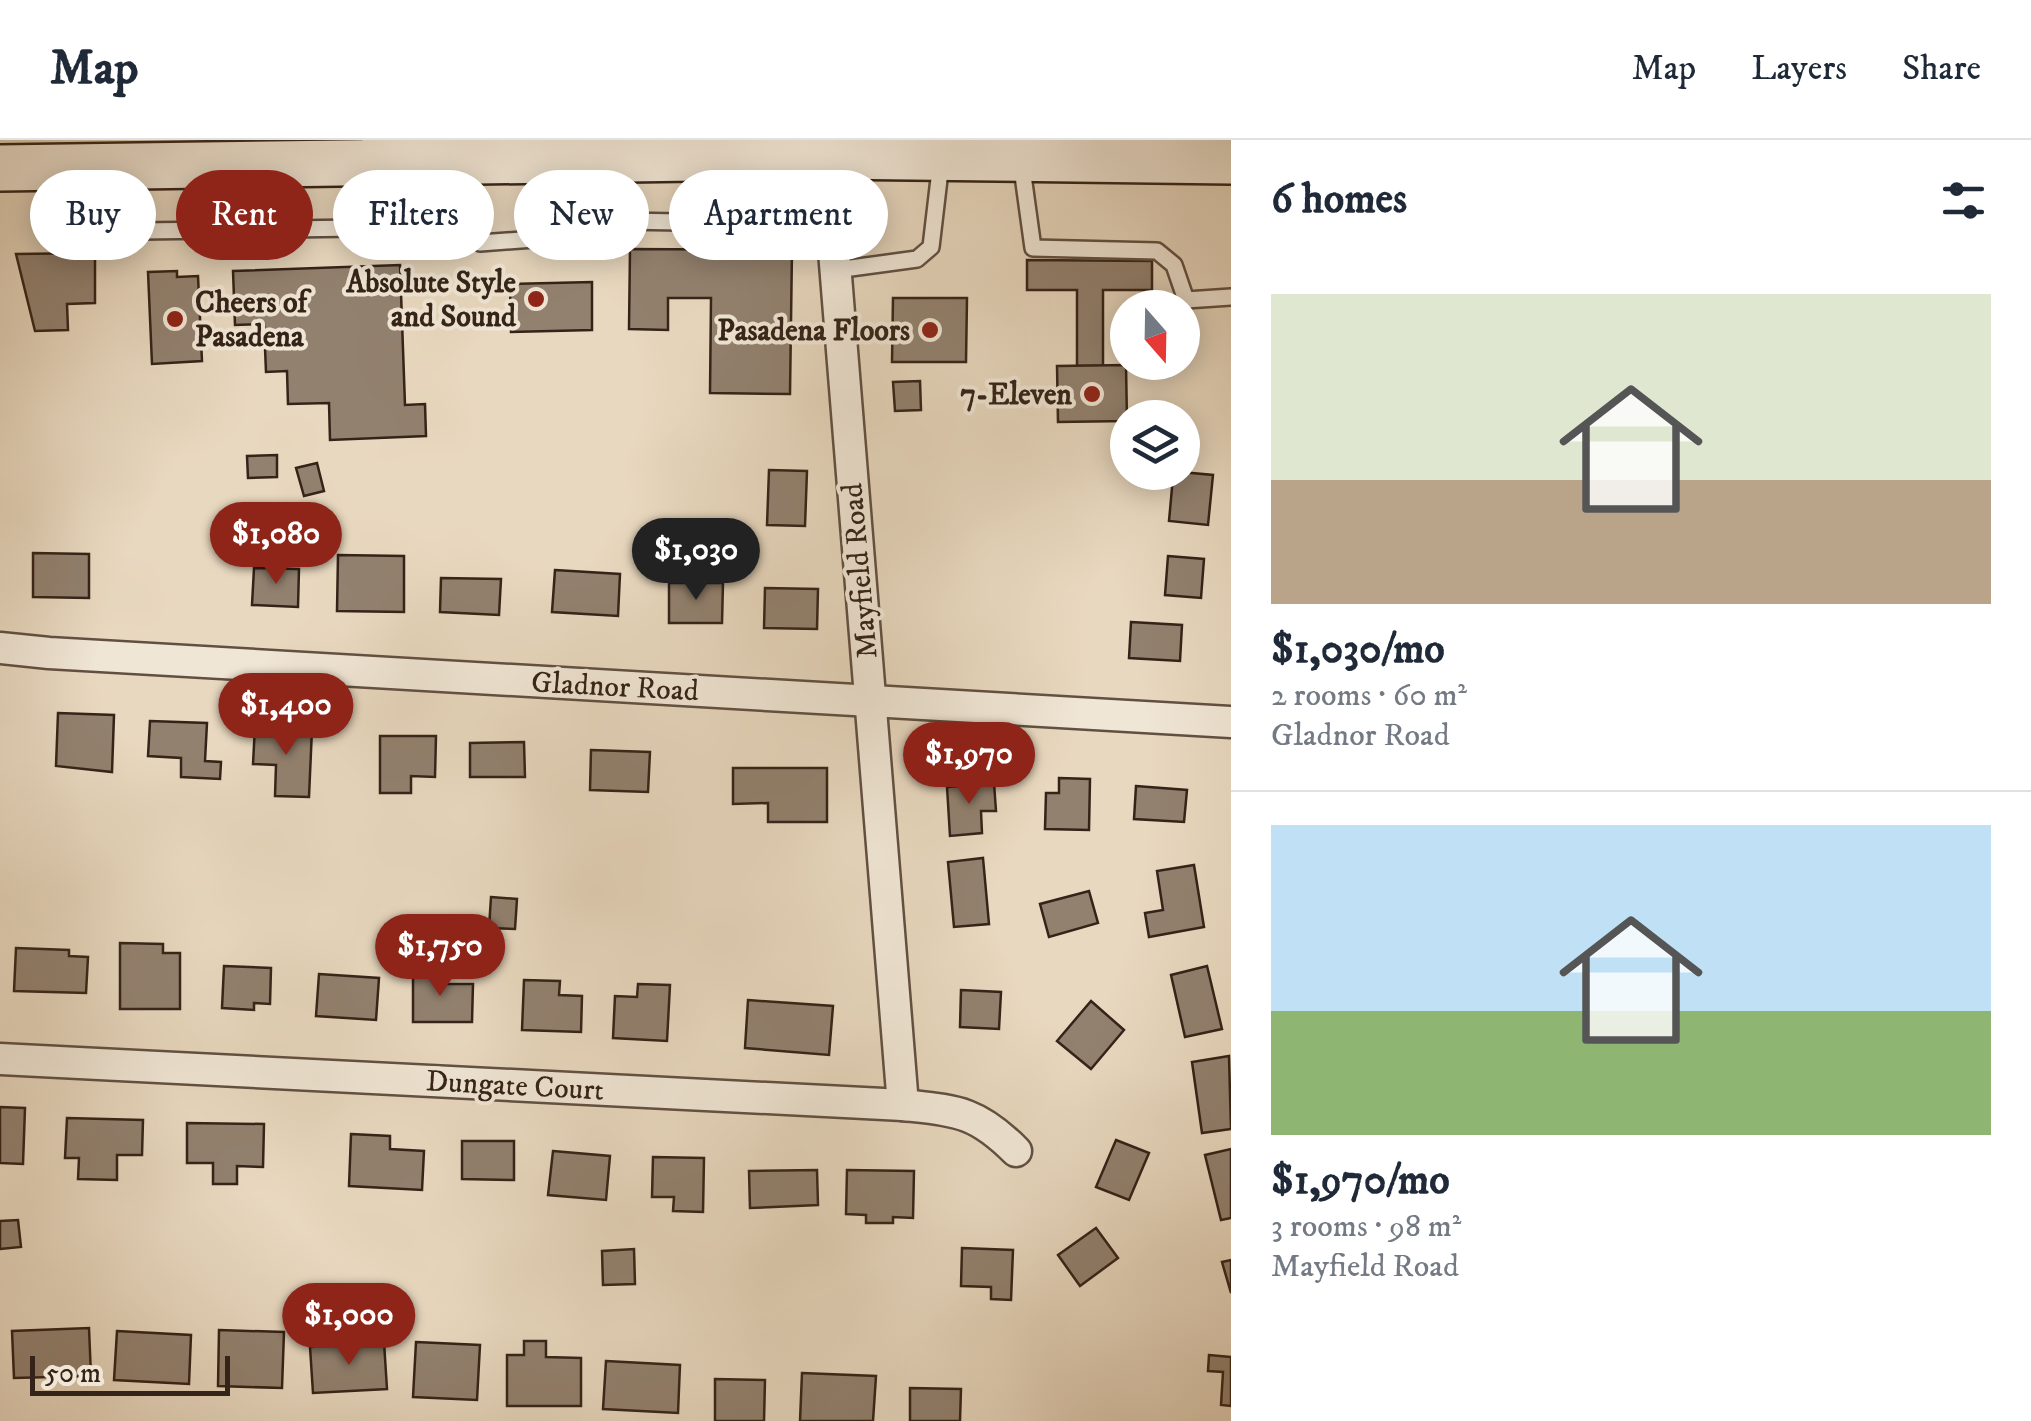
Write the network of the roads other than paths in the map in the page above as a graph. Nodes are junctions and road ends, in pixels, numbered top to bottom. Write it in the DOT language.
graph roads {
  1 [pos="826,148"];
  2 [pos="1124,150"];
  3 [pos="370,151"];
  4 [pos="462,151"];
  5 [pos="138,153"];
  6 [pos="595,153"];
  7 [pos="708,158"];
  8 [pos="942,158"];
  9 [pos="1021,158"];
  10 [pos="1231,160"];
  11 [pos="256,164"];
  12 [pos="52,167"];
  13 [pos="0,168"];
  14 [pos="52,170"];
  15 [pos="256,170"];
  16 [pos="708,170"];
  17 [pos="313,228"];
  18 [pos="514,239"];
  19 [pos="888,258"];
  20 [pos="835,260"];
  21 [pos="1231,298"];
  22 [pos="0,648"];
  23 [pos="870,701"];
  24 [pos="1231,722"];
  25 [pos="0,1059"];
  26 [pos="903,1105"];
  27 [pos="1016,1150"];
  1 -- 7 [label="main road"];
  1 -- 8 [label="main road"];
  2 -- 9 [label="main road"];
  2 -- 10 [label="main road"];
  3 -- 4 [label="main road"];
  3 -- 11 [label="main road"];
  3 -- 17 [label="lane"];
  4 -- 6 [label="main road"];
  4 -- 18 [label="lane"];
  5 -- 11 [label="main road"];
  5 -- 12 [label="main road"];
  6 -- 7 [label="main road"];
  7 -- 16 [label="lane"];
  8 -- 9 [label="main road"];
  8 -- 19 [label="lane"];
  9 -- 21 [label="lane"];
  11 -- 15 [label="lane"];
  12 -- 13 [label="main road"];
  12 -- 14 [label="lane"];
  20 -- 23 [label="street, Mayfield Road"];
  22 -- 23 [label="street, Gladnor Road"];
  23 -- 24 [label="street, Gladnor Road"];
  23 -- 26 [label="street, Mayfield Road"];
  25 -- 26 [label="street, Dungate Court"];
  26 -- 27 [label="street, Dungate Court"];
}
